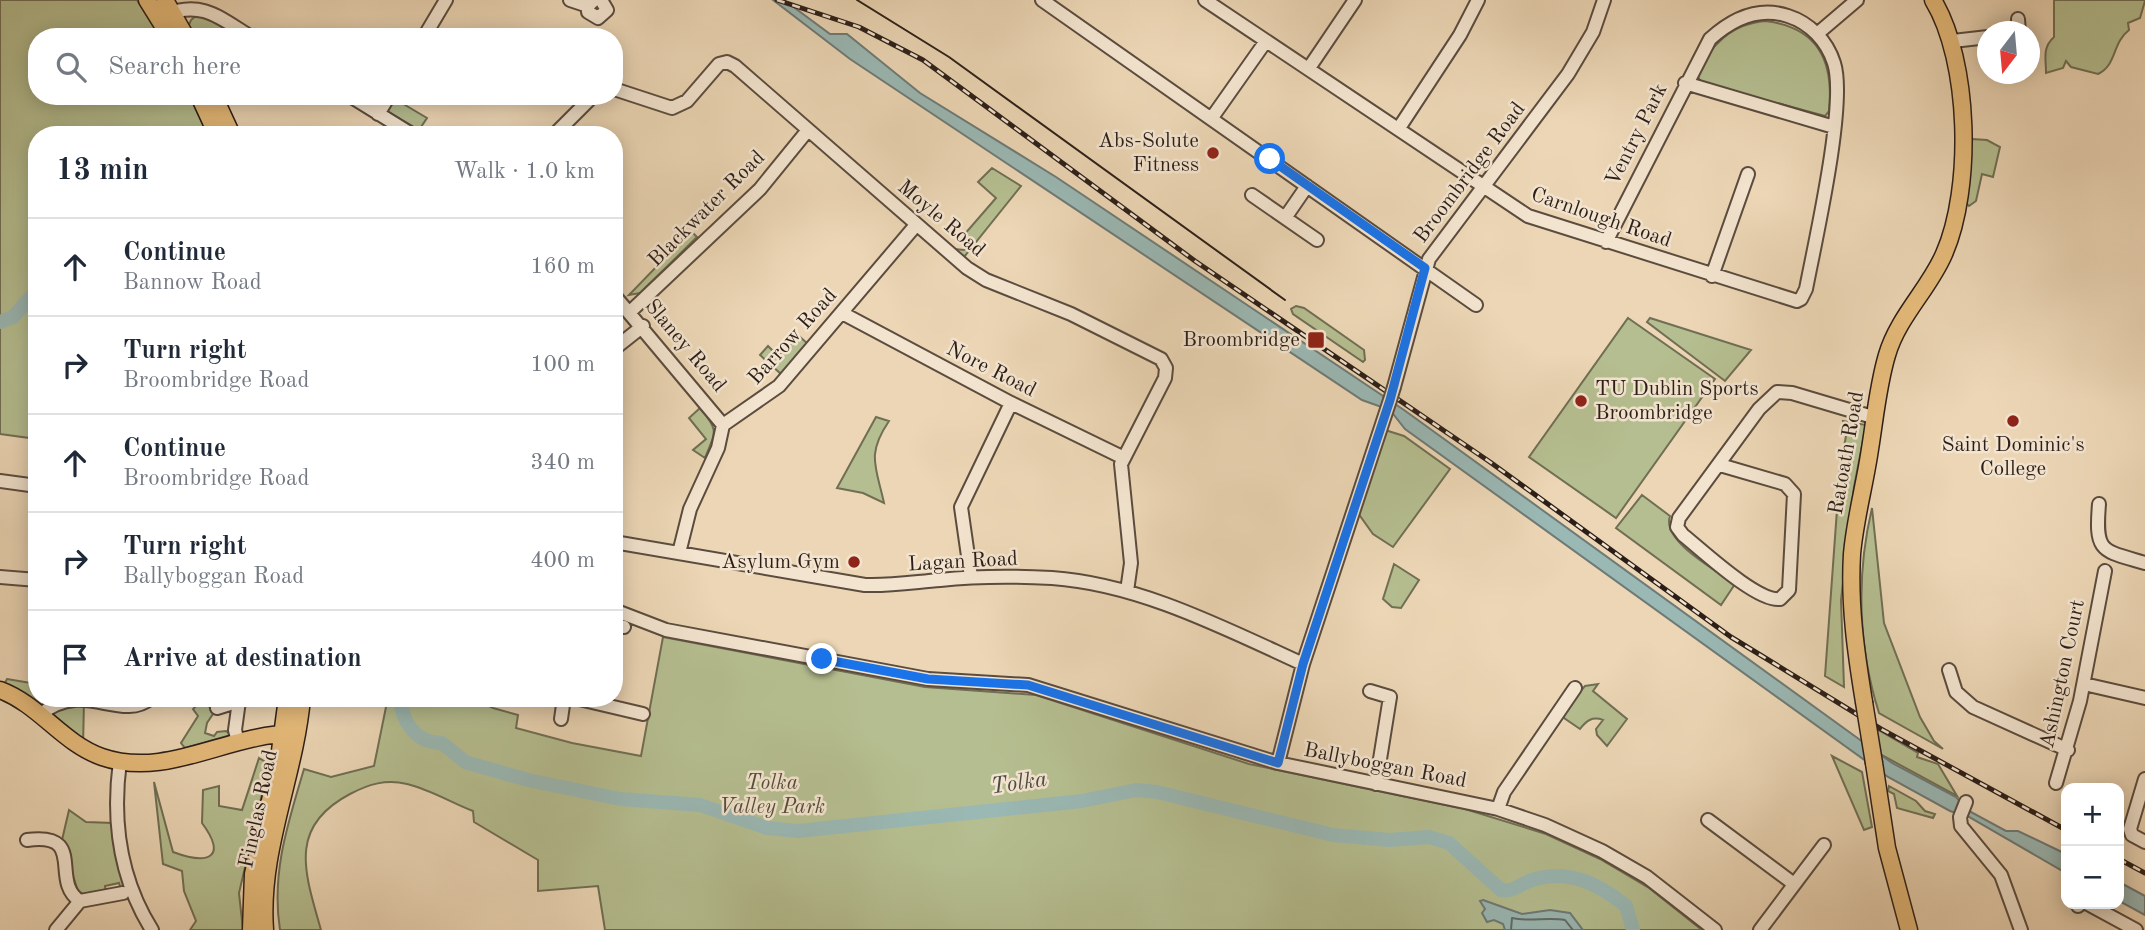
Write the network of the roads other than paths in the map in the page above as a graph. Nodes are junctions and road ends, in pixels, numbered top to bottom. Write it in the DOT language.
graph roads {
  1 [pos="147,0"];
  2 [pos="446,0"];
  3 [pos="570,0"];
  4 [pos="601,0"];
  5 [pos="1042,0"];
  6 [pos="1205,0"];
  7 [pos="1355,0"];
  8 [pos="1478,0"];
  9 [pos="1604,0"];
  10 [pos="1857,0"];
  11 [pos="1933,0"];
  12 [pos="591,3"];
  13 [pos="1226,6"];
  14 [pos="1759,6"];
  15 [pos="166,9"];
  16 [pos="169,28"];
  17 [pos="180,28"];
  18 [pos="236,28"];
  19 [pos="429,28"];
  20 [pos="1818,34"];
  21 [pos="1977,38"];
  22 [pos="1266,41"];
  23 [pos="1953,41"];
  24 [pos="1309,68"];
  25 [pos="1685,83"];
  26 [pos="623,92"];
  27 [pos="204,105"];
  28 [pos="218,105"];
  29 [pos="364,105"];
  30 [pos="384,105"];
  31 [pos="584,105"];
  32 [pos="378,114"];
  33 [pos="1211,119"];
  34 [pos="213,126"];
  35 [pos="228,126"];
  36 [pos="398,126"];
  37 [pos="563,126"];
  38 [pos="1834,127"];
  39 [pos="1399,128"];
  40 [pos="807,131"];
  41 [pos="1748,174"];
  42 [pos="1307,186"];
  43 [pos="1481,187"];
  44 [pos="1252,195"];
  45 [pos="1285,218"];
  46 [pos="916,225"];
  47 [pos="1317,240"];
  48 [pos="1606,242"];
  49 [pos="1425,268"];
  50 [pos="1712,276"];
  51 [pos="623,303"];
  52 [pos="1476,305"];
  53 [pos="631,311"];
  54 [pos="842,313"];
  55 [pos="643,326"];
  56 [pos="623,342"];
  57 [pos="1011,403"];
  58 [pos="1875,418"];
  59 [pos="723,425"];
  60 [pos="1124,458"];
  61 [pos="1720,465"];
  62 [pos="0,481"];
  63 [pos="28,485"];
  64 [pos="2099,504"];
  65 [pos="623,544"];
  66 [pos="679,553"];
  67 [pos="2145,563"];
  68 [pos="2105,571"];
  69 [pos="0,577"];
  70 [pos="971,577"];
  71 [pos="28,579"];
  72 [pos="1127,591"];
  73 [pos="623,613"];
  74 [pos="1303,664"];
  75 [pos="1949,670"];
  76 [pos="2084,684"];
  77 [pos="1576,688"];
  78 [pos="0,691"];
  79 [pos="1370,691"];
  80 [pos="2145,698"];
  81 [pos="28,704"];
  82 [pos="32,707"];
  83 [pos="53,707"];
  84 [pos="220,707"];
  85 [pos="242,707"];
  86 [pos="288,707"];
  87 [pos="299,707"];
  88 [pos="563,707"];
  89 [pos="613,707"];
  90 [pos="217,708"];
  91 [pos="41,714"];
  92 [pos="643,714"];
  93 [pos="561,719"];
  94 [pos="290,734"];
  95 [pos="238,742"];
  96 [pos="2068,750"];
  97 [pos="120,761"];
  98 [pos="1278,763"];
  99 [pos="2145,779"];
  100 [pos="2056,783"];
  101 [pos="1376,784"];
  102 [pos="1966,802"];
  103 [pos="1498,809"];
  104 [pos="1708,820"];
  105 [pos="27,840"];
  106 [pos="2145,842"];
  107 [pos="1824,845"];
  108 [pos="1794,884"];
  109 [pos="123,893"];
  110 [pos="80,901"];
  111 [pos="2091,909"];
  112 [pos="56,930"];
  113 [pos="152,930"];
  114 [pos="251,930"];
  115 [pos="265,930"];
  116 [pos="1715,930"];
  117 [pos="1760,930"];
  118 [pos="1909,930"];
  119 [pos="2021,930"];
  120 [pos="2136,930"];
  1 -- 15 [label="main road"];
  2 -- 19 [label="street"];
  3 -- 12 [label="street"];
  4 -- 12 [label="street"];
  5 -- 33 [label="street"];
  6 -- 13 [label="street, Carnlough Road"];
  7 -- 24 [label="street"];
  8 -- 39 [label="street"];
  9 -- 43 [label="street, Broombridge Road"];
  10 -- 20 [label="street"];
  11 -- 23 [label="main road, Ratoath Road"];
  13 -- 22 [label="street, Carnlough Road"];
  14 -- 20 [label="street, Ventry Park"];
  14 -- 25 [label="street, Ventry Park"];
  15 -- 16 [label="main road"];
  15 -- 17 [label="main road"];
  15 -- 18 [label="street"];
  20 -- 38 [label="street"];
  21 -- 23 [label="street"];
  22 -- 24 [label="street, Carnlough Road"];
  22 -- 33 [label="street"];
  23 -- 58 [label="main road, Ratoath Road"];
  24 -- 39 [label="street, Carnlough Road"];
  25 -- 38 [label="street, Ventry Park"];
  25 -- 48 [label="street, Ventry Park"];
  26 -- 40 [label="street, Moyle Road"];
  27 -- 34 [label="main road"];
  28 -- 35 [label="main road"];
  29 -- 32 [label="street"];
  30 -- 32 [label="street"];
  31 -- 37 [label="street"];
  32 -- 36 [label="street"];
  33 -- 42 [label="street"];
  38 -- 50 [label="street, Carnlough Road"];
  39 -- 43 [label="street, Carnlough Road"];
  40 -- 46 [label="street, Moyle Road"];
  40 -- 53 [label="street, Blackwater Road"];
  41 -- 50 [label="street"];
  42 -- 45 [label="street"];
  42 -- 49 [label="street"];
  43 -- 48 [label="street, Carnlough Road"];
  43 -- 49 [label="street, Broombridge Road"];
  44 -- 45 [label="street"];
  45 -- 47 [label="street"];
  46 -- 54 [label="street, Barrow Road"];
  46 -- 60 [label="street, Moyle Road"];
  48 -- 50 [label="street, Carnlough Road"];
  49 -- 52 [label="street"];
  49 -- 74 [label="street, Broombridge Road, bridge"];
  51 -- 53 [label="street, Slaney Road"];
  53 -- 55 [label="street, Slaney Road"];
  54 -- 57 [label="street, Nore Road"];
  54 -- 59 [label="street, Barrow Road"];
  55 -- 56 [label="street"];
  55 -- 59 [label="street, Slaney Road"];
  57 -- 60 [label="street, Nore Road"];
  57 -- 70 [label="street"];
  58 -- 61 [label="street"];
  58 -- 118 [label="main road, Ratoath Road, bridge"];
  59 -- 66 [label="street"];
  60 -- 72 [label="street"];
  61 -- 61 [label="street"];
  62 -- 63 [label="street"];
  64 -- 67 [label="street"];
  65 -- 66 [label="street, Lagan Road"];
  66 -- 70 [label="street, Lagan Road"];
  68 -- 76 [label="street, Ashington Court"];
  69 -- 71 [label="street"];
  70 -- 72 [label="street, Lagan Road"];
  72 -- 74 [label="street, Lagan Road"];
  73 -- 98 [label="street, Ballyboggan Road"];
  74 -- 98 [label="street, Broombridge Road"];
  75 -- 96 [label="street"];
  76 -- 80 [label="street"];
  76 -- 96 [label="street, Ashington Court"];
  77 -- 103 [label="street"];
  78 -- 81 [label="main road"];
  79 -- 101 [label="street"];
  82 -- 91 [label="main road"];
  83 -- 91 [label="street"];
  84 -- 90 [label="street"];
  85 -- 95 [label="street"];
  86 -- 94 [label="main road, Finglas Road"];
  87 -- 94 [label="main road, Finglas Road"];
  88 -- 93 [label="street"];
  89 -- 92 [label="street"];
  91 -- 97 [label="main road"];
  94 -- 95 [label="main road"];
  94 -- 114 [label="main road, Finglas Road"];
  94 -- 115 [label="main road, Finglas Road"];
  95 -- 97 [label="main road"];
  96 -- 100 [label="street, Ashington Court"];
  97 -- 113 [label="street"];
  98 -- 101 [label="street, Ballyboggan Road"];
  99 -- 106 [label="street"];
  101 -- 103 [label="street, Ballyboggan Road"];
  102 -- 119 [label="street"];
  103 -- 116 [label="street, Ballyboggan Road"];
  104 -- 108 [label="street"];
  105 -- 110 [label="street"];
  107 -- 108 [label="street"];
  108 -- 117 [label="street"];
  109 -- 110 [label="street"];
  110 -- 112 [label="street"];
  111 -- 120 [label="street"];
}
